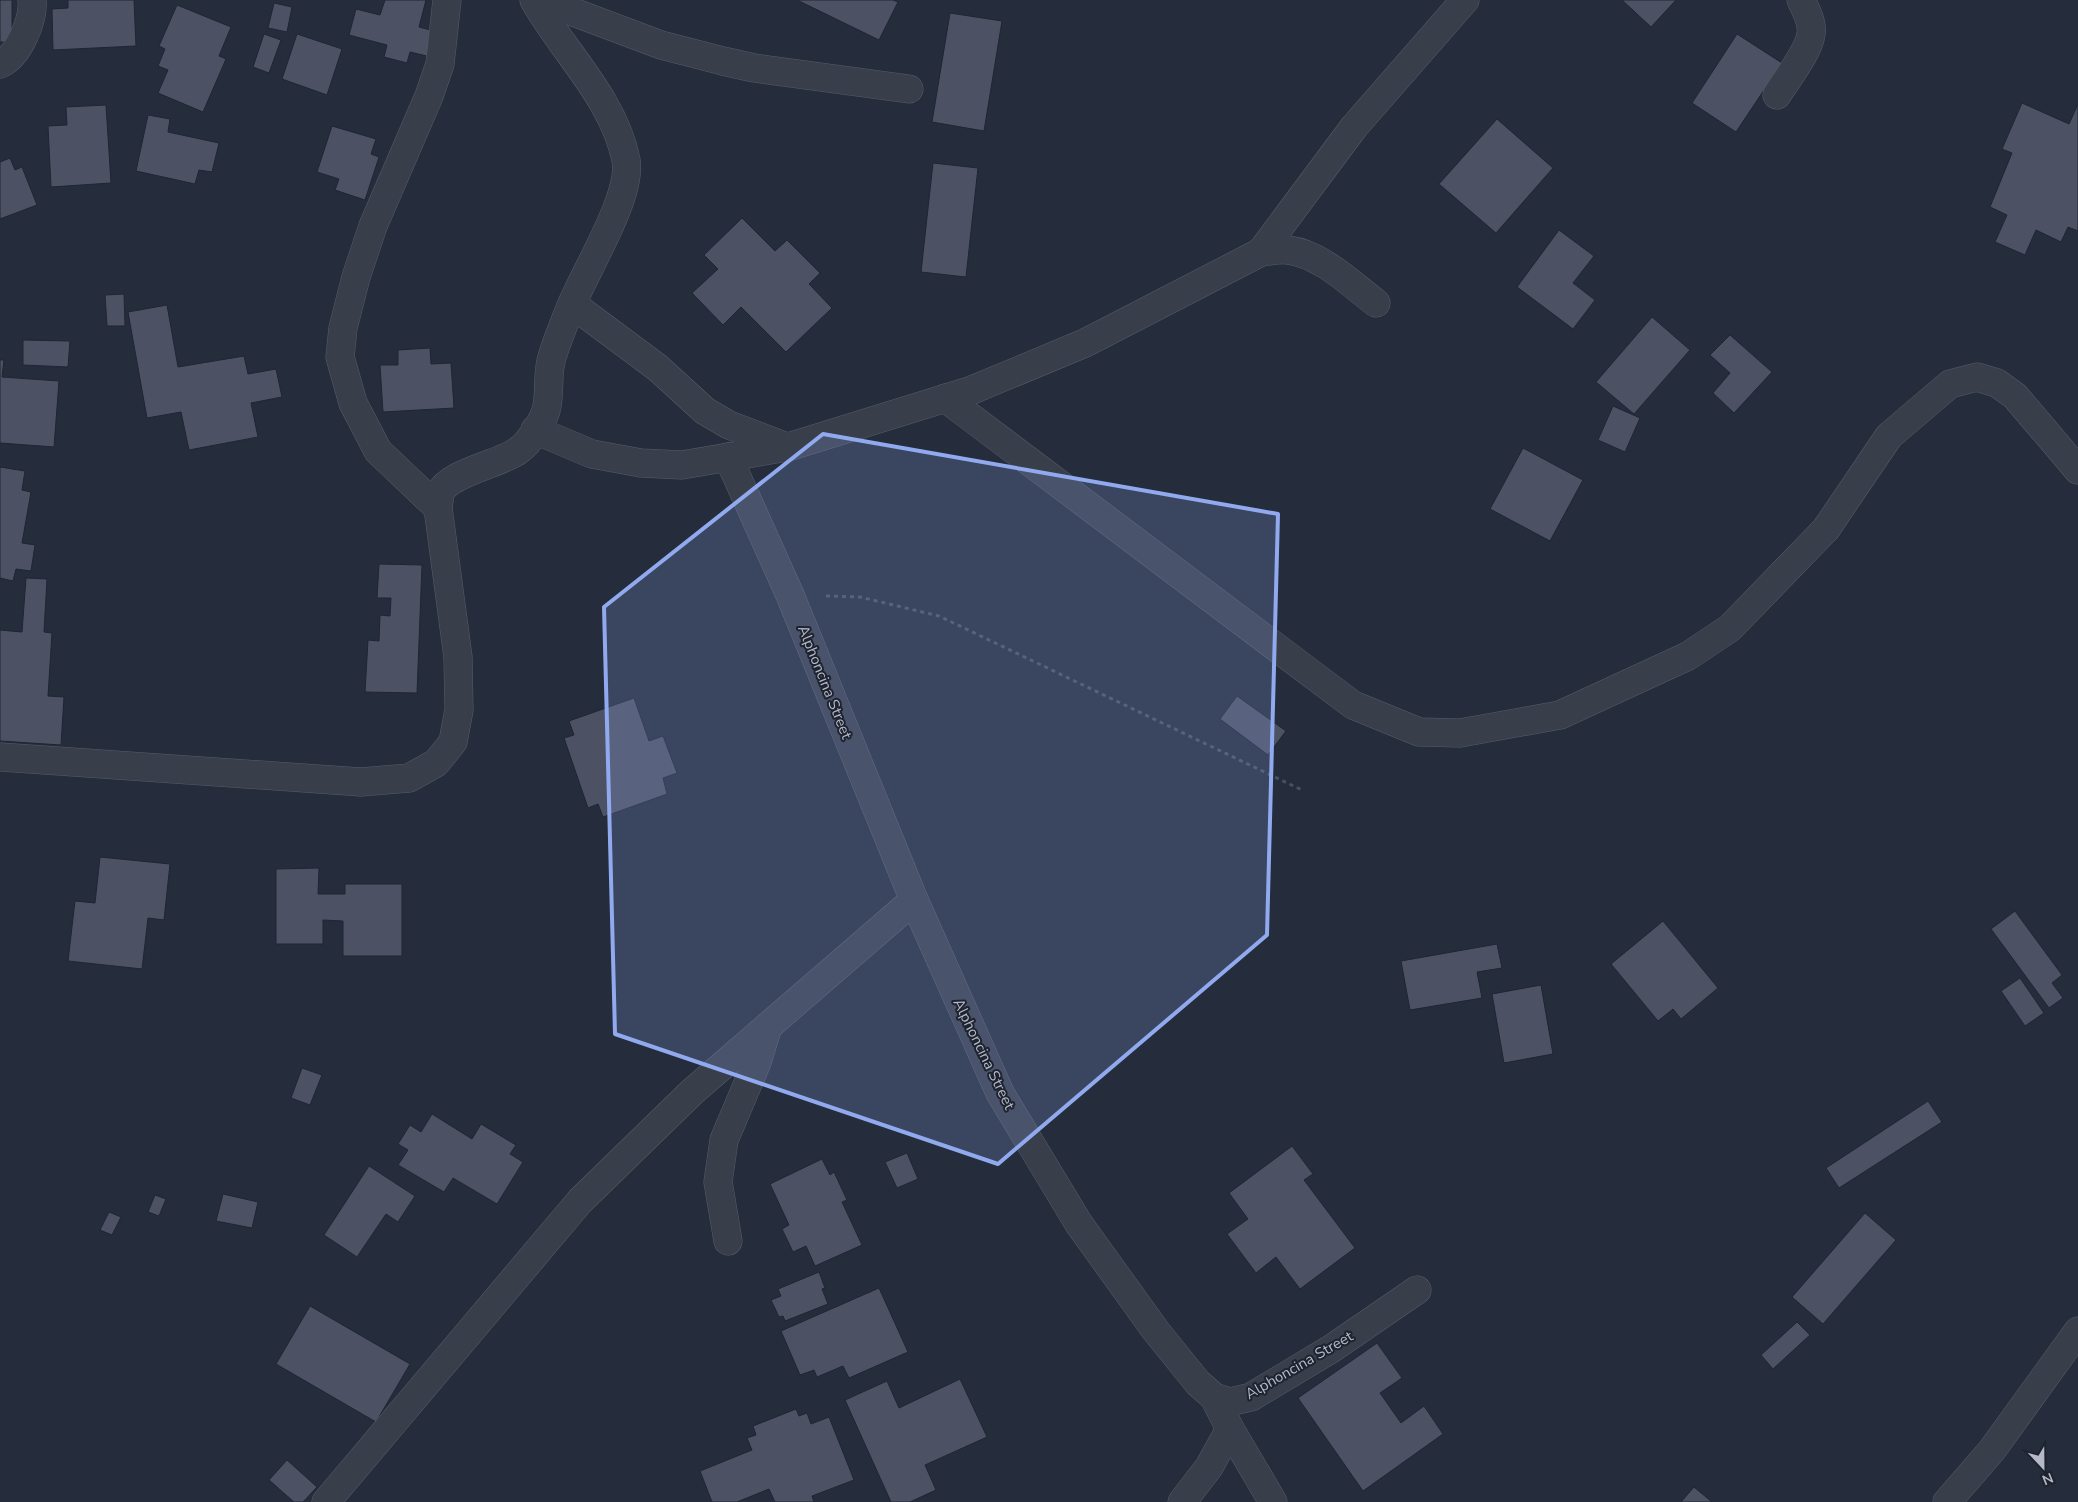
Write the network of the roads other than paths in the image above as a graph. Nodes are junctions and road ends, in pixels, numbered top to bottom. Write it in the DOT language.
graph roads {
  1 [pos="32,0"];
  2 [pos="447,0"];
  3 [pos="534,0"];
  4 [pos="541,0"];
  5 [pos="1465,0"];
  6 [pos="1801,0"];
  7 [pos="0,64"];
  8 [pos="909,89"];
  9 [pos="1778,95"];
  10 [pos="1261,252"];
  11 [pos="1376,303"];
  12 [pos="572,304"];
  13 [pos="945,398"];
  14 [pos="535,430"];
  15 [pos="788,447"];
  16 [pos="728,458"];
  17 [pos="2078,470"];
  18 [pos="438,508"];
  19 [pos="0,757"];
  20 [pos="914,900"];
  21 [pos="768,1026"];
  22 [pos="728,1241"];
  23 [pos="1417,1290"];
  24 [pos="2078,1331"];
  25 [pos="1214,1397"];
  26 [pos="1230,1429"];
  27 [pos="326,1502"];
  28 [pos="1182,1502"];
  29 [pos="1273,1502"];
  30 [pos="1947,1502"];
  1 -- 7 [label="street"];
  2 -- 18 [label="street"];
  3 -- 12 [label="street"];
  4 -- 8 [label="street"];
  5 -- 10 [label="street"];
  6 -- 9 [label="street"];
  10 -- 11 [label="street"];
  10 -- 13 [label="street"];
  12 -- 14 [label="street"];
  12 -- 15 [label="street"];
  13 -- 15 [label="street"];
  13 -- 17 [label="street"];
  14 -- 16 [label="street"];
  14 -- 18 [label="street"];
  15 -- 16 [label="street"];
  16 -- 20 [label="street, Alphoncina Street"];
  18 -- 19 [label="street"];
  20 -- 21 [label="street"];
  20 -- 25 [label="street, Alphoncina Street"];
  21 -- 22 [label="street"];
  21 -- 27 [label="street"];
  23 -- 25 [label="street, Alphoncina Street"];
  24 -- 30 [label="street"];
  25 -- 26 [label="street"];
  26 -- 28 [label="street"];
  26 -- 29 [label="street"];
}
